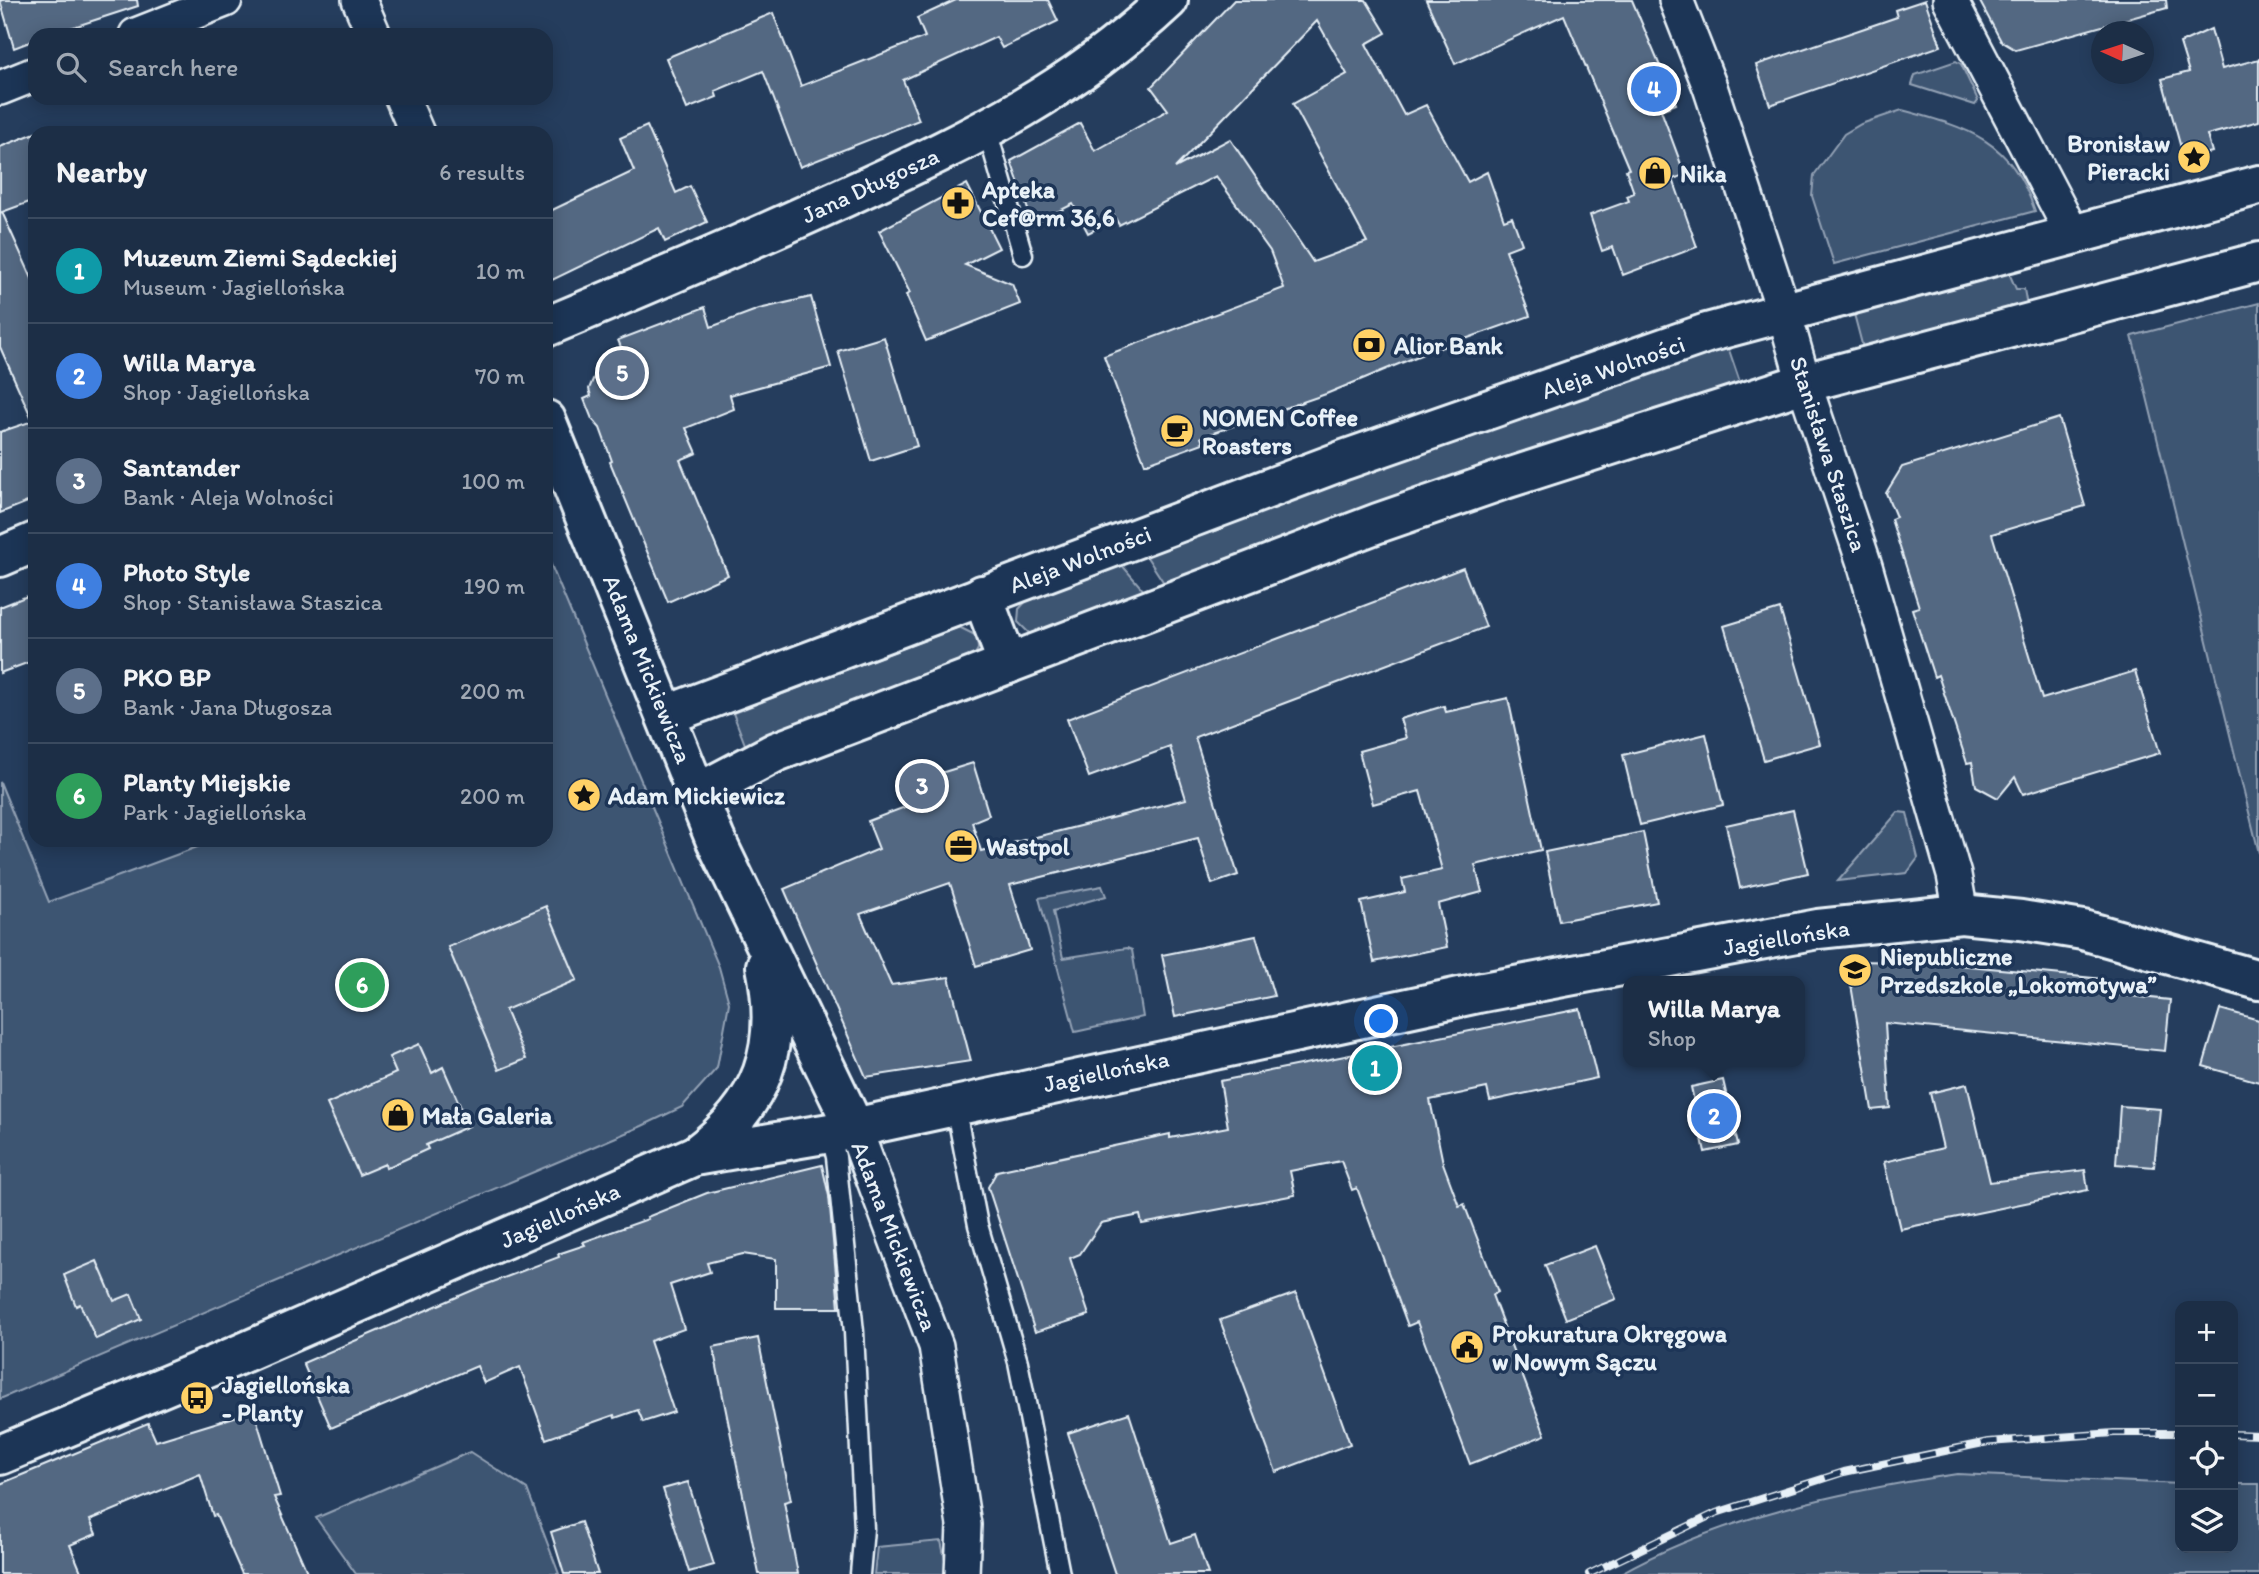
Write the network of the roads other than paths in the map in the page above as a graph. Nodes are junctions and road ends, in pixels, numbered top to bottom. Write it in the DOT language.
graph roads {
  1 [pos="225,0"];
  2 [pos="359,0"];
  3 [pos="1168,0"];
  4 [pos="1950,0"];
  5 [pos="1679,2"];
  6 [pos="179,8"];
  7 [pos="147,28"];
  8 [pos="371,28"];
  9 [pos="28,77"];
  10 [pos="0,88"];
  11 [pos="405,105"];
  12 [pos="414,126"];
  13 [pos="987,130"];
  14 [pos="2259,185"];
  15 [pos="2073,235"];
  16 [pos="1023,254"];
  17 [pos="2259,262"];
  18 [pos="1784,312"];
  19 [pos="553,324"];
  20 [pos="1804,383"];
  21 [pos="553,437"];
  22 [pos="28,545"];
  23 [pos="0,557"];
  24 [pos="982,595"];
  25 [pos="1008,664"];
  26 [pos="667,715"];
  27 [pos="698,793"];
  28 [pos="1961,914"];
  29 [pos="752,918"];
  30 [pos="2259,980"];
  31 [pos="955,1105"];
  32 [pos="842,1130"];
  33 [pos="694,1156"];
  34 [pos="0,1455"];
  35 [pos="860,1574"];
  36 [pos="962,1574"];
  37 [pos="1060,1574"];
  1 -- 6 [label="street"];
  2 -- 8 [label="street"];
  3 -- 13 [label="street, Jana Długosza"];
  4 -- 15 [label="street"];
  5 -- 18 [label="street, Stanisława Staszica"];
  6 -- 7 [label="street"];
  9 -- 10 [label="street"];
  11 -- 12 [label="street"];
  13 -- 16 [label="lane"];
  13 -- 19 [label="street, Jana Długosza"];
  14 -- 15 [label="street, Aleja Wolności"];
  15 -- 18 [label="street, Aleja Wolności"];
  17 -- 20 [label="street"];
  18 -- 20 [label="street, Stanisława Staszica"];
  18 -- 24 [label="street, Aleja Wolności"];
  20 -- 25 [label="street"];
  20 -- 28 [label="street, Stanisława Staszica"];
  21 -- 26 [label="street, Adama Mickiewicza"];
  22 -- 23 [label="street"];
  24 -- 25 [label="street, Aleja Wolności"];
  24 -- 26 [label="street, Aleja Wolności"];
  25 -- 27 [label="street"];
  26 -- 27 [label="street, Adama Mickiewicza"];
  27 -- 29 [label="street, Adama Mickiewicza"];
  28 -- 30 [label="street, Jagiellońska"];
  28 -- 31 [label="street, Jagiellońska"];
  29 -- 32 [label="street, Adama Mickiewicza"];
  29 -- 33 [label="street, Adama Mickiewicza"];
  31 -- 32 [label="street, Jagiellońska"];
  31 -- 37 [label="lane"];
  32 -- 33 [label="street, Jagiellońska"];
  32 -- 35 [label="lane"];
  32 -- 36 [label="street, Adama Mickiewicza"];
  33 -- 34 [label="street, Jagiellońska"];
}
